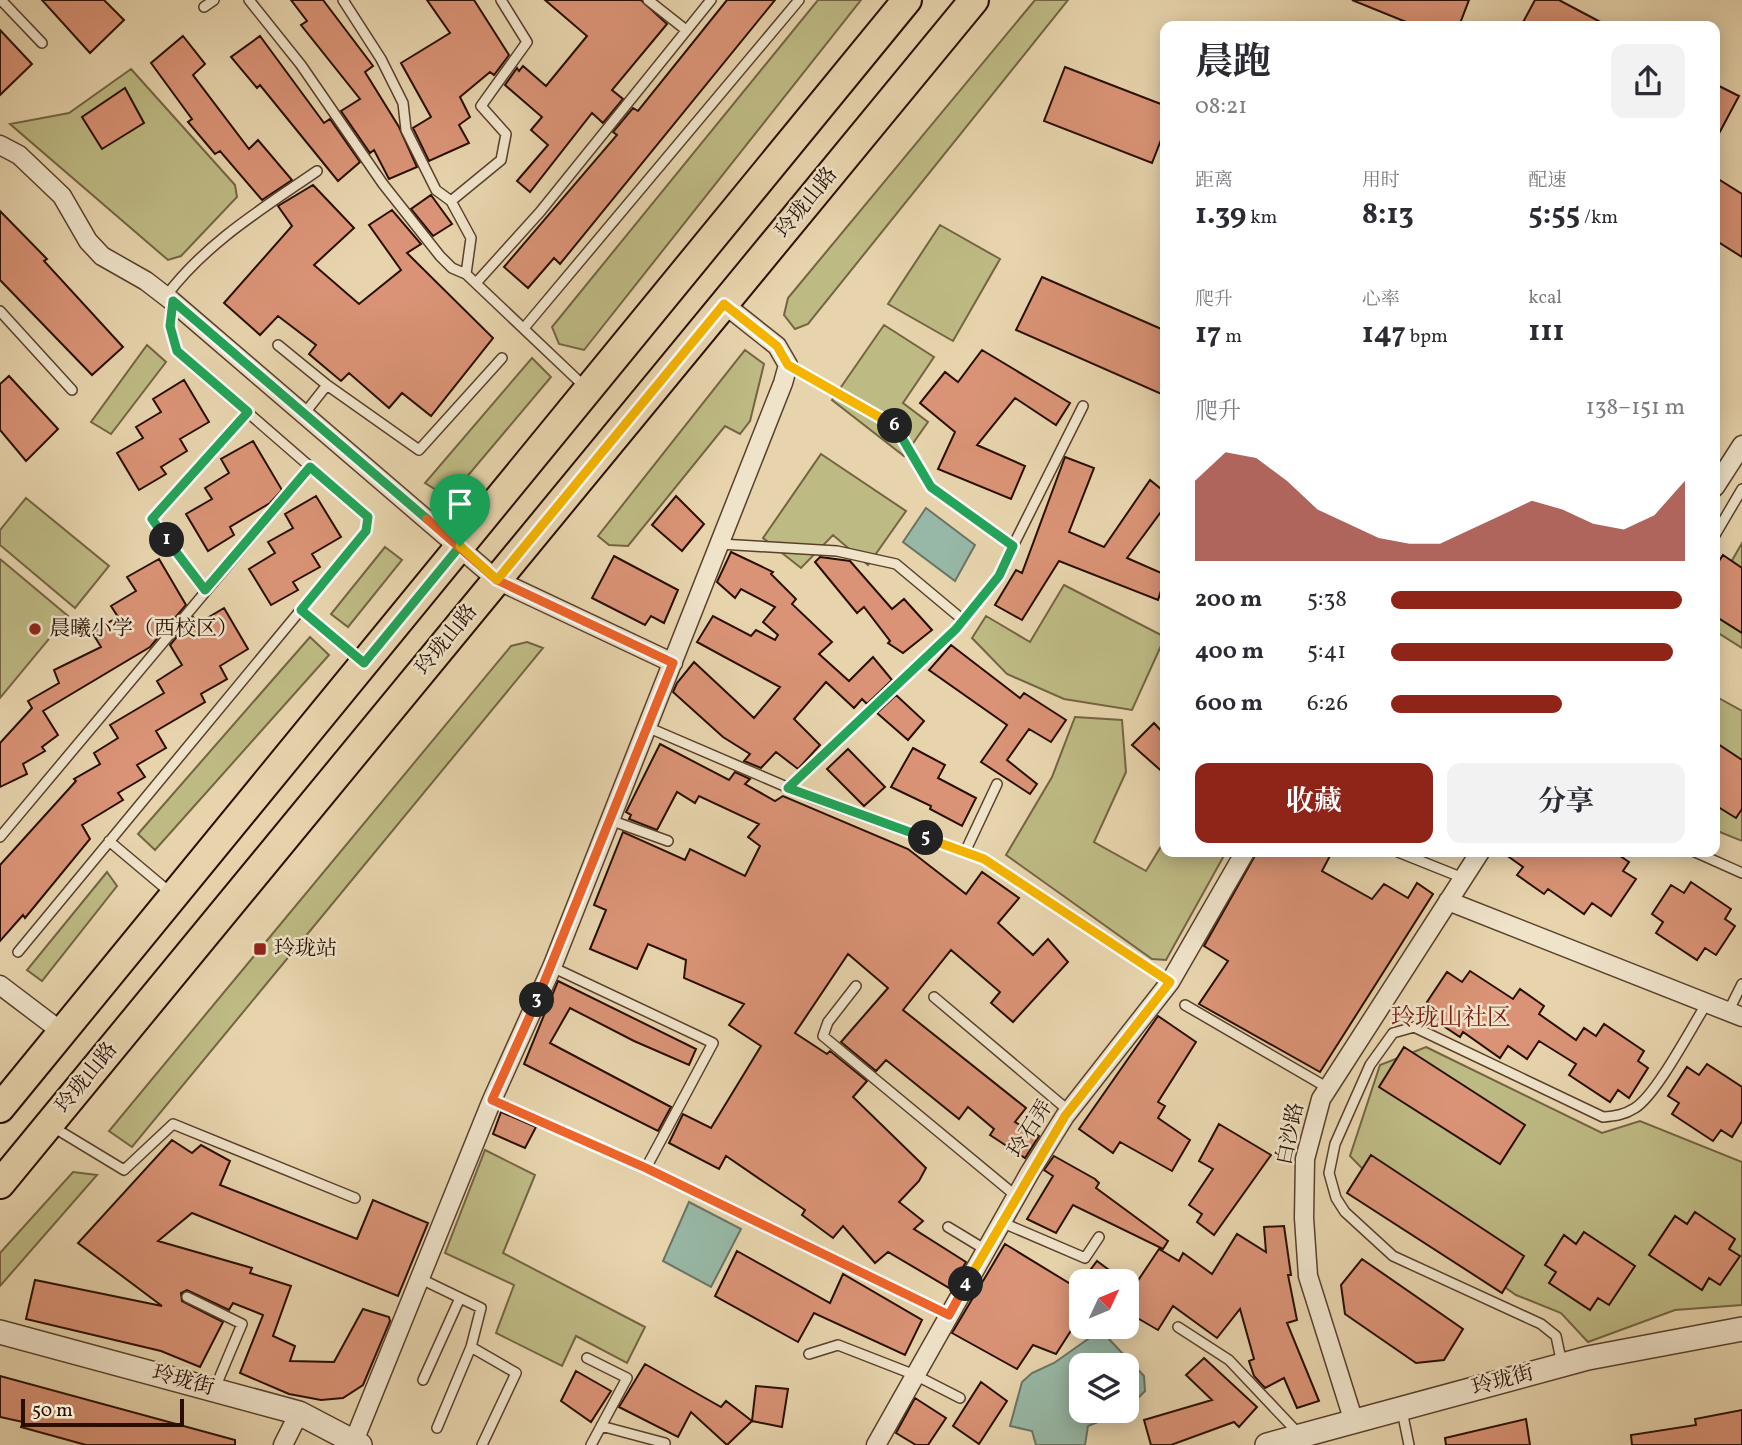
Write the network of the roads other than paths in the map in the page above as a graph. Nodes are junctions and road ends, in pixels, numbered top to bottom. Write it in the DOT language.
graph roads {
  1 [pos="1,0"];
  2 [pos="214,0"];
  3 [pos="249,0"];
  4 [pos="343,0"];
  5 [pos="501,0"];
  6 [pos="648,0"];
  7 [pos="711,0"];
  8 [pos="799,0"];
  9 [pos="907,0"];
  10 [pos="974,0"];
  11 [pos="204,7"];
  12 [pos="686,30"];
  13 [pos="42,43"];
  14 [pos="0,145"];
  15 [pos="317,171"];
  16 [pos="451,201"];
  17 [pos="466,274"];
  18 [pos="476,283"];
  19 [pos="169,298"];
  20 [pos="724,304"];
  21 [pos="0,311"];
  22 [pos="524,328"];
  23 [pos="278,345"];
  24 [pos="502,358"];
  25 [pos="788,365"];
  26 [pos="327,385"];
  27 [pos="72,390"];
  28 [pos="588,390"];
  29 [pos="1083,406"];
  30 [pos="248,412"];
  31 [pos="304,414"];
  32 [pos="1742,445"];
  33 [pos="310,467"];
  34 [pos="1720,479"];
  35 [pos="1742,489"];
  36 [pos="1720,526"];
  37 [pos="720,544"];
  38 [pos="460,546"];
  39 [pos="1013,546"];
  40 [pos="497,580"];
  41 [pos="205,590"];
  42 [pos="301,610"];
  43 [pos="963,620"];
  44 [pos="364,663"];
  45 [pos="673,663"];
  46 [pos="647,727"];
  47 [pos="997,784"];
  48 [pos="788,788"];
  49 [pos="610,820"];
  50 [pos="0,838"];
  51 [pos="109,841"];
  52 [pos="668,841"];
  53 [pos="965,852"];
  54 [pos="1242,857"];
  55 [pos="1410,857"];
  56 [pos="1477,857"];
  57 [pos="1706,857"];
  58 [pos="1742,873"];
  59 [pos="1463,878"];
  60 [pos="174,895"];
  61 [pos="1448,901"];
  62 [pos="19,952"];
  63 [pos="552,967"];
  64 [pos="1170,982"];
  65 [pos="1742,984"];
  66 [pos="0,985"];
  67 [pos="856,986"];
  68 [pos="933,997"];
  69 [pos="1707,1003"];
  70 [pos="1185,1005"];
  71 [pos="1735,1014"];
  72 [pos="62,1031"];
  73 [pos="1328,1088"];
  74 [pos="492,1100"];
  75 [pos="0,1108"];
  76 [pos="1069,1111"];
  77 [pos="49,1125"];
  78 [pos="646,1168"];
  79 [pos="0,1184"];
  80 [pos="1016,1196"];
  81 [pos="355,1198"];
  82 [pos="1002,1222"];
  83 [pos="948,1227"];
  84 [pos="1099,1237"];
  85 [pos="985,1250"];
  86 [pos="421,1279"];
  87 [pos="187,1297"];
  88 [pos="460,1298"];
  89 [pos="949,1315"];
  90 [pos="1178,1327"];
  91 [pos="1742,1329"];
  92 [pos="0,1332"];
  93 [pos="471,1347"];
  94 [pos="809,1354"];
  95 [pos="587,1358"];
  96 [pos="1562,1365"];
  97 [pos="915,1376"];
  98 [pos="424,1380"];
  99 [pos="214,1390"];
  100 [pos="960,1398"];
  101 [pos="1401,1409"];
  102 [pos="299,1413"];
  103 [pos="1354,1422"];
  104 [pos="601,1426"];
  105 [pos="437,1428"];
  106 [pos="1300,1436"];
  107 [pos="357,1443"];
  108 [pos="665,1443"];
  109 [pos="283,1445"];
  110 [pos="482,1445"];
  111 [pos="591,1445"];
  112 [pos="876,1445"];
  113 [pos="1266,1445"];
  114 [pos="1409,1445"];
  1 -- 13 [label="lane"];
  2 -- 11 [label="lane"];
  3 -- 17 [label="lane"];
  4 -- 16 [label="lane"];
  5 -- 16 [label="lane"];
  6 -- 12 [label="lane"];
  7 -- 12 [label="lane"];
  8 -- 22 [label="lane"];
  9 -- 28 [label="main road"];
  10 -- 20 [label="main road, 玲珑山路"];
  12 -- 18 [label="lane"];
  14 -- 19 [label="street"];
  15 -- 19 [label="lane"];
  16 -- 17 [label="lane"];
  17 -- 18 [label="lane"];
  18 -- 22 [label="lane"];
  19 -- 30 [label="lane"];
  19 -- 31 [label="street"];
  20 -- 25 [label="street"];
  20 -- 40 [label="main road, 玲珑山路"];
  21 -- 27 [label="lane"];
  22 -- 28 [label="lane"];
  23 -- 26 [label="lane"];
  24 -- 26 [label="lane"];
  25 -- 37 [label="street"];
  25 -- 39 [label="lane"];
  26 -- 31 [label="lane"];
  28 -- 38 [label="main road"];
  29 -- 39 [label="lane"];
  30 -- 33 [label="lane"];
  30 -- 41 [label="lane"];
  31 -- 38 [label="street"];
  32 -- 34 [label="street"];
  33 -- 41 [label="lane"];
  33 -- 42 [label="lane"];
  35 -- 36 [label="lane"];
  37 -- 43 [label="lane"];
  37 -- 45 [label="street"];
  38 -- 40 [label="street"];
  38 -- 44 [label="main road"];
  39 -- 43 [label="lane"];
  40 -- 45 [label="street"];
  40 -- 77 [label="main road, 玲珑山路"];
  41 -- 50 [label="lane"];
  42 -- 44 [label="lane"];
  42 -- 51 [label="lane"];
  43 -- 48 [label="lane"];
  44 -- 60 [label="main road"];
  45 -- 46 [label="street"];
  46 -- 48 [label="lane"];
  46 -- 49 [label="street"];
  47 -- 53 [label="lane"];
  48 -- 53 [label="lane"];
  49 -- 52 [label="lane"];
  49 -- 63 [label="street"];
  51 -- 60 [label="lane"];
  51 -- 62 [label="lane"];
  53 -- 64 [label="lane"];
  54 -- 64 [label="street, 玲石弄"];
  55 -- 59 [label="lane"];
  56 -- 59 [label="street, 白沙路"];
  57 -- 58 [label="lane"];
  59 -- 61 [label="street, 白沙路"];
  60 -- 72 [label="main road"];
  61 -- 69 [label="street"];
  61 -- 73 [label="street, 白沙路"];
  63 -- 74 [label="street"];
  63 -- 78 [label="lane"];
  64 -- 76 [label="street, 玲石弄"];
  65 -- 71 [label="lane"];
  66 -- 72 [label="street"];
  67 -- 80 [label="lane"];
  68 -- 76 [label="lane"];
  69 -- 71 [label="street"];
  69 -- 96 [label="lane"];
  70 -- 73 [label="lane"];
  72 -- 75 [label="main road"];
  73 -- 103 [label="street, 白沙路"];
  74 -- 78 [label="lane"];
  74 -- 86 [label="street"];
  76 -- 80 [label="street, 玲石弄"];
  77 -- 79 [label="main road, 玲珑山路"];
  77 -- 81 [label="lane"];
  78 -- 89 [label="lane"];
  80 -- 82 [label="street, 玲石弄"];
  82 -- 84 [label="lane"];
  82 -- 85 [label="street, 玲石弄"];
  83 -- 85 [label="lane"];
  85 -- 89 [label="street, 玲石弄"];
  86 -- 88 [label="lane"];
  86 -- 107 [label="street"];
  87 -- 99 [label="lane"];
  88 -- 93 [label="lane"];
  88 -- 98 [label="lane"];
  89 -- 97 [label="street, 玲石弄"];
  90 -- 106 [label="lane"];
  91 -- 96 [label="street, 玲珑街"];
  92 -- 99 [label="street, 玲珑街"];
  93 -- 105 [label="lane"];
  93 -- 110 [label="lane"];
  94 -- 97 [label="lane"];
  95 -- 104 [label="lane"];
  96 -- 101 [label="street, 玲珑街"];
  97 -- 100 [label="lane"];
  97 -- 112 [label="street, 玲石弄"];
  99 -- 102 [label="street, 玲珑街"];
  101 -- 103 [label="street, 玲珑街"];
  101 -- 114 [label="lane"];
  102 -- 107 [label="street, 玲珑街"];
  102 -- 109 [label="street"];
  103 -- 106 [label="street, 玲珑街"];
  104 -- 108 [label="lane"];
  104 -- 111 [label="lane"];
  106 -- 113 [label="street, 玲珑街"];
}
